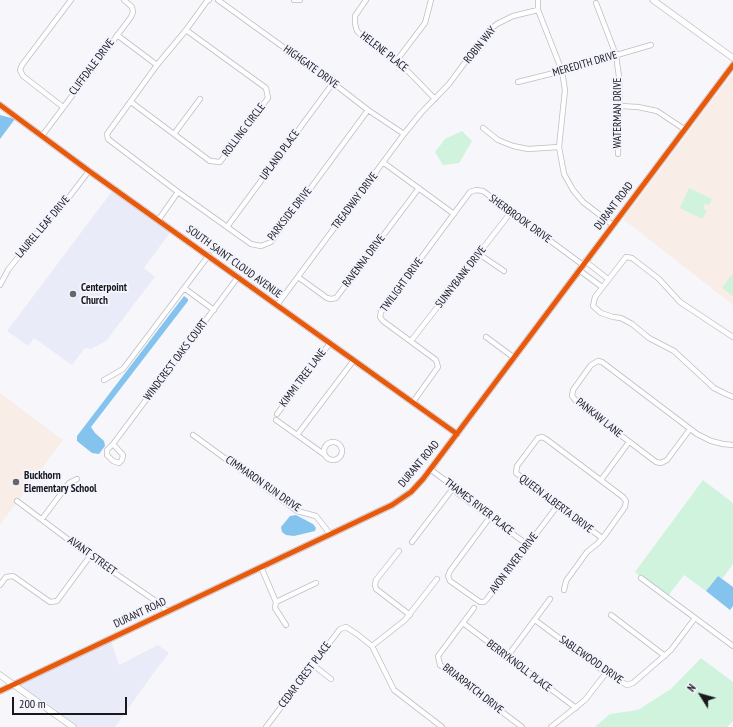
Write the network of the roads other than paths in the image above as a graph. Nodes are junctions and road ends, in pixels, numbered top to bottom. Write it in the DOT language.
graph roads {
  1 [pos="71,0"];
  2 [pos="124,0"];
  3 [pos="210,0"];
  4 [pos="218,0"];
  5 [pos="294,0"];
  6 [pos="300,0"];
  7 [pos="366,0"];
  8 [pos="431,0"];
  9 [pos="538,0"];
  10 [pos="653,0"];
  11 [pos="596,3"];
  12 [pos="538,10"];
  13 [pos="186,30"];
  14 [pos="117,35"];
  15 [pos="652,45"];
  16 [pos="616,55"];
  17 [pos="733,58"];
  18 [pos="397,60"];
  19 [pos="157,65"];
  20 [pos="733,65"];
  21 [pos="562,71"];
  22 [pos="518,82"];
  23 [pos="333,83"];
  24 [pos="200,99"];
  25 [pos="435,99"];
  26 [pos="131,102"];
  27 [pos="0,106"];
  28 [pos="620,106"];
  29 [pos="63,107"];
  30 [pos="368,110"];
  31 [pos="483,128"];
  32 [pos="684,130"];
  33 [pos="174,134"];
  34 [pos="404,134"];
  35 [pos="42,136"];
  36 [pos="559,147"];
  37 [pos="618,154"];
  38 [pos="384,163"];
  39 [pos="89,170"];
  40 [pos="419,188"];
  41 [pos="178,192"];
  42 [pos="511,212"];
  43 [pos="454,214"];
  44 [pos="159,219"];
  45 [pos="613,225"];
  46 [pos="227,227"];
  47 [pos="479,254"];
  48 [pos="209,256"];
  49 [pos="583,265"];
  50 [pos="504,271"];
  51 [pos="238,277"];
  52 [pos="298,277"];
  53 [pos="608,279"];
  54 [pos="0,285"];
  55 [pos="602,287"];
  56 [pos="184,288"];
  57 [pos="277,305"];
  58 [pos="214,310"];
  59 [pos="486,337"];
  60 [pos="733,337"];
  61 [pos="411,341"];
  62 [pos="330,343"];
  63 [pos="513,357"];
  64 [pos="354,360"];
  65 [pos="104,380"];
  66 [pos="733,396"];
  67 [pos="413,402"];
  68 [pos="276,414"];
  69 [pos="276,420"];
  70 [pos="690,429"];
  71 [pos="457,434"];
  72 [pos="193,435"];
  73 [pos="296,435"];
  74 [pos="629,442"];
  75 [pos="113,444"];
  76 [pos="733,445"];
  77 [pos="325,455"];
  78 [pos="430,470"];
  79 [pos="77,479"];
  80 [pos="601,480"];
  81 [pos="454,487"];
  82 [pos="17,501"];
  83 [pos="558,505"];
  84 [pos="490,517"];
  85 [pos="42,519"];
  86 [pos="330,534"];
  87 [pos="602,538"];
  88 [pos="412,542"];
  89 [pos="528,545"];
  90 [pos="399,551"];
  91 [pos="90,556"];
  92 [pos="261,567"];
  93 [pos="641,578"];
  94 [pos="437,579"];
  95 [pos="316,583"];
  96 [pos="0,585"];
  97 [pos="564,590"];
  98 [pos="550,600"];
  99 [pos="276,602"];
  100 [pos="474,608"];
  101 [pos="167,612"];
  102 [pos="410,615"];
  103 [pos="611,615"];
  104 [pos="695,618"];
  105 [pos="535,620"];
  106 [pos="463,624"];
  107 [pos="286,625"];
  108 [pos="372,646"];
  109 [pos="733,646"];
  110 [pos="666,656"];
  111 [pos="507,657"];
  112 [pos="312,665"];
  113 [pos="606,673"];
  114 [pos="0,675"];
  115 [pos="331,679"];
  116 [pos="13,685"];
  117 [pos="0,691"];
  118 [pos="576,708"];
  119 [pos="73,727"];
  120 [pos="266,727"];
  121 [pos="442,727"];
  122 [pos="522,727"];
  123 [pos="551,727"];
  1 -- 29 [label="street"];
  2 -- 14 [label="street, CLIFFDALE DRIVE"];
  3 -- 13 [label="street"];
  4 -- 23 [label="street, HIGHGATE DRIVE"];
  5 -- 6 [label="street"];
  7 -- 18 [label="street, HELENE PLACE"];
  8 -- 18 [label="street"];
  9 -- 12 [label="street"];
  10 -- 17 [label="street"];
  11 -- 16 [label="street, WATERMAN DRIVE"];
  12 -- 21 [label="street"];
  12 -- 25 [label="street, ROBIN WAY"];
  13 -- 19 [label="street"];
  13 -- 33 [label="street, ROLLING CIRCLE"];
  14 -- 19 [label="street"];
  14 -- 29 [label="street, CLIFFDALE DRIVE"];
  15 -- 16 [label="street, MEREDITH DRIVE"];
  16 -- 21 [label="street, MEREDITH DRIVE"];
  16 -- 28 [label="street, WATERMAN DRIVE"];
  18 -- 25 [label="street, HELENE PLACE"];
  19 -- 26 [label="street"];
  20 -- 32 [label="street, DURANT ROAD"];
  21 -- 22 [label="street, MEREDITH DRIVE"];
  21 -- 36 [label="street"];
  23 -- 30 [label="street, HIGHGATE DRIVE"];
  23 -- 46 [label="street, UPLAND PLACE"];
  24 -- 33 [label="street"];
  25 -- 34 [label="street, TREADWAY DRIVE"];
  26 -- 33 [label="street, ROLLING CIRCLE"];
  26 -- 41 [label="street"];
  27 -- 35 [label="street, SOUTH SAINT CLOUD AVENUE"];
  28 -- 32 [label="street"];
  28 -- 37 [label="street, WATERMAN DRIVE"];
  29 -- 35 [label="street, CLIFFDALE DRIVE"];
  30 -- 34 [label="street, HIGHGATE DRIVE"];
  30 -- 46 [label="street, PARKSIDE DRIVE"];
  31 -- 36 [label="street"];
  32 -- 45 [label="street, DURANT ROAD"];
  34 -- 38 [label="street, TREADWAY DRIVE"];
  35 -- 39 [label="street, SOUTH SAINT CLOUD AVENUE"];
  36 -- 45 [label="street"];
  38 -- 40 [label="street"];
  38 -- 52 [label="street, TREADWAY DRIVE"];
  39 -- 44 [label="street, SOUTH SAINT CLOUD AVENUE"];
  39 -- 54 [label="street, LAUREL LEAF DRIVE"];
  40 -- 43 [label="street"];
  40 -- 52 [label="street, RAVENNA DRIVE"];
  41 -- 44 [label="street"];
  41 -- 46 [label="street, PARKSIDE DRIVE"];
  42 -- 43 [label="street, SHERBROOK DRIVE"];
  42 -- 47 [label="street, SUNNYBANK DRIVE"];
  42 -- 49 [label="street, SHERBROOK DRIVE"];
  43 -- 61 [label="street, TWILIGHT DRIVE"];
  44 -- 48 [label="street, SOUTH SAINT CLOUD AVENUE"];
  45 -- 49 [label="street, DURANT ROAD"];
  47 -- 50 [label="street"];
  47 -- 61 [label="street, SUNNYBANK DRIVE"];
  48 -- 51 [label="street, SOUTH SAINT CLOUD AVENUE"];
  48 -- 56 [label="street"];
  49 -- 53 [label="street"];
  49 -- 55 [label="street"];
  49 -- 63 [label="street, DURANT ROAD"];
  51 -- 57 [label="street, SOUTH SAINT CLOUD AVENUE"];
  51 -- 58 [label="street, WINDCREST OAKS COURT"];
  52 -- 57 [label="street, TREADWAY DRIVE"];
  53 -- 55 [label="street"];
  53 -- 60 [label="street"];
  55 -- 66 [label="street"];
  56 -- 58 [label="street"];
  56 -- 65 [label="street"];
  57 -- 62 [label="street, SOUTH SAINT CLOUD AVENUE"];
  58 -- 75 [label="street, WINDCREST OAKS COURT"];
  59 -- 63 [label="street"];
  61 -- 67 [label="street, TWILIGHT DRIVE"];
  62 -- 64 [label="street, SOUTH SAINT CLOUD AVENUE"];
  62 -- 68 [label="street, KIMMI TREE LANE"];
  63 -- 71 [label="street, DURANT ROAD"];
  64 -- 67 [label="street, SOUTH SAINT CLOUD AVENUE"];
  64 -- 73 [label="street"];
  67 -- 71 [label="street, SOUTH SAINT CLOUD AVENUE"];
  69 -- 73 [label="street"];
  70 -- 74 [label="street, PANKAW LANE"];
  70 -- 74 [label="street, PANKAW LANE"];
  70 -- 76 [label="street, PANKAW LANE"];
  71 -- 78 [label="street, DURANT ROAD"];
  72 -- 86 [label="street, CIMMARON RUN DRIVE"];
  73 -- 77 [label="street"];
  74 -- 80 [label="street"];
  77 -- 77 [label="street"];
  78 -- 81 [label="street, THAMES RIVER PLACE"];
  78 -- 86 [label="street, DURANT ROAD"];
  79 -- 85 [label="street"];
  80 -- 83 [label="street, QUEEN ALBERTA DRIVE"];
  80 -- 87 [label="street, QUEEN ALBERTA DRIVE"];
  81 -- 84 [label="street, THAMES RIVER PLACE"];
  81 -- 88 [label="street"];
  82 -- 85 [label="street, AVANT STREET"];
  83 -- 87 [label="street, QUEEN ALBERTA DRIVE"];
  83 -- 89 [label="street, AVON RIVER DRIVE"];
  84 -- 89 [label="street, THAMES RIVER PLACE"];
  84 -- 89 [label="street, AVON RIVER DRIVE"];
  85 -- 91 [label="street, AVANT STREET"];
  86 -- 92 [label="street, DURANT ROAD"];
  87 -- 97 [label="street, QUEEN ALBERTA DRIVE"];
  90 -- 102 [label="street"];
  91 -- 96 [label="street"];
  91 -- 101 [label="street, AVANT STREET"];
  92 -- 99 [label="street"];
  92 -- 101 [label="street, DURANT ROAD"];
  93 -- 104 [label="street"];
  94 -- 102 [label="street"];
  95 -- 99 [label="street"];
  98 -- 105 [label="street"];
  99 -- 107 [label="street"];
  100 -- 106 [label="street, BRIARPATCH DRIVE"];
  101 -- 116 [label="street, DURANT ROAD"];
  102 -- 108 [label="street"];
  103 -- 110 [label="street"];
  104 -- 109 [label="street"];
  104 -- 110 [label="street, SABLEWOOD DRIVE"];
  105 -- 111 [label="street"];
  105 -- 113 [label="street, SABLEWOOD DRIVE"];
  106 -- 111 [label="street, BERRYKNOLL PLACE"];
  106 -- 122 [label="street, BRIARPATCH DRIVE"];
  108 -- 112 [label="street, CEDAR CREST PLACE"];
  108 -- 121 [label="street"];
  110 -- 113 [label="street, SABLEWOOD DRIVE"];
  111 -- 118 [label="street, BERRYKNOLL PLACE"];
  112 -- 115 [label="street"];
  112 -- 120 [label="street, CEDAR CREST PLACE"];
  113 -- 118 [label="street"];
  114 -- 116 [label="street"];
  116 -- 117 [label="street, DURANT ROAD"];
  116 -- 119 [label="street"];
  118 -- 123 [label="street"];
}
